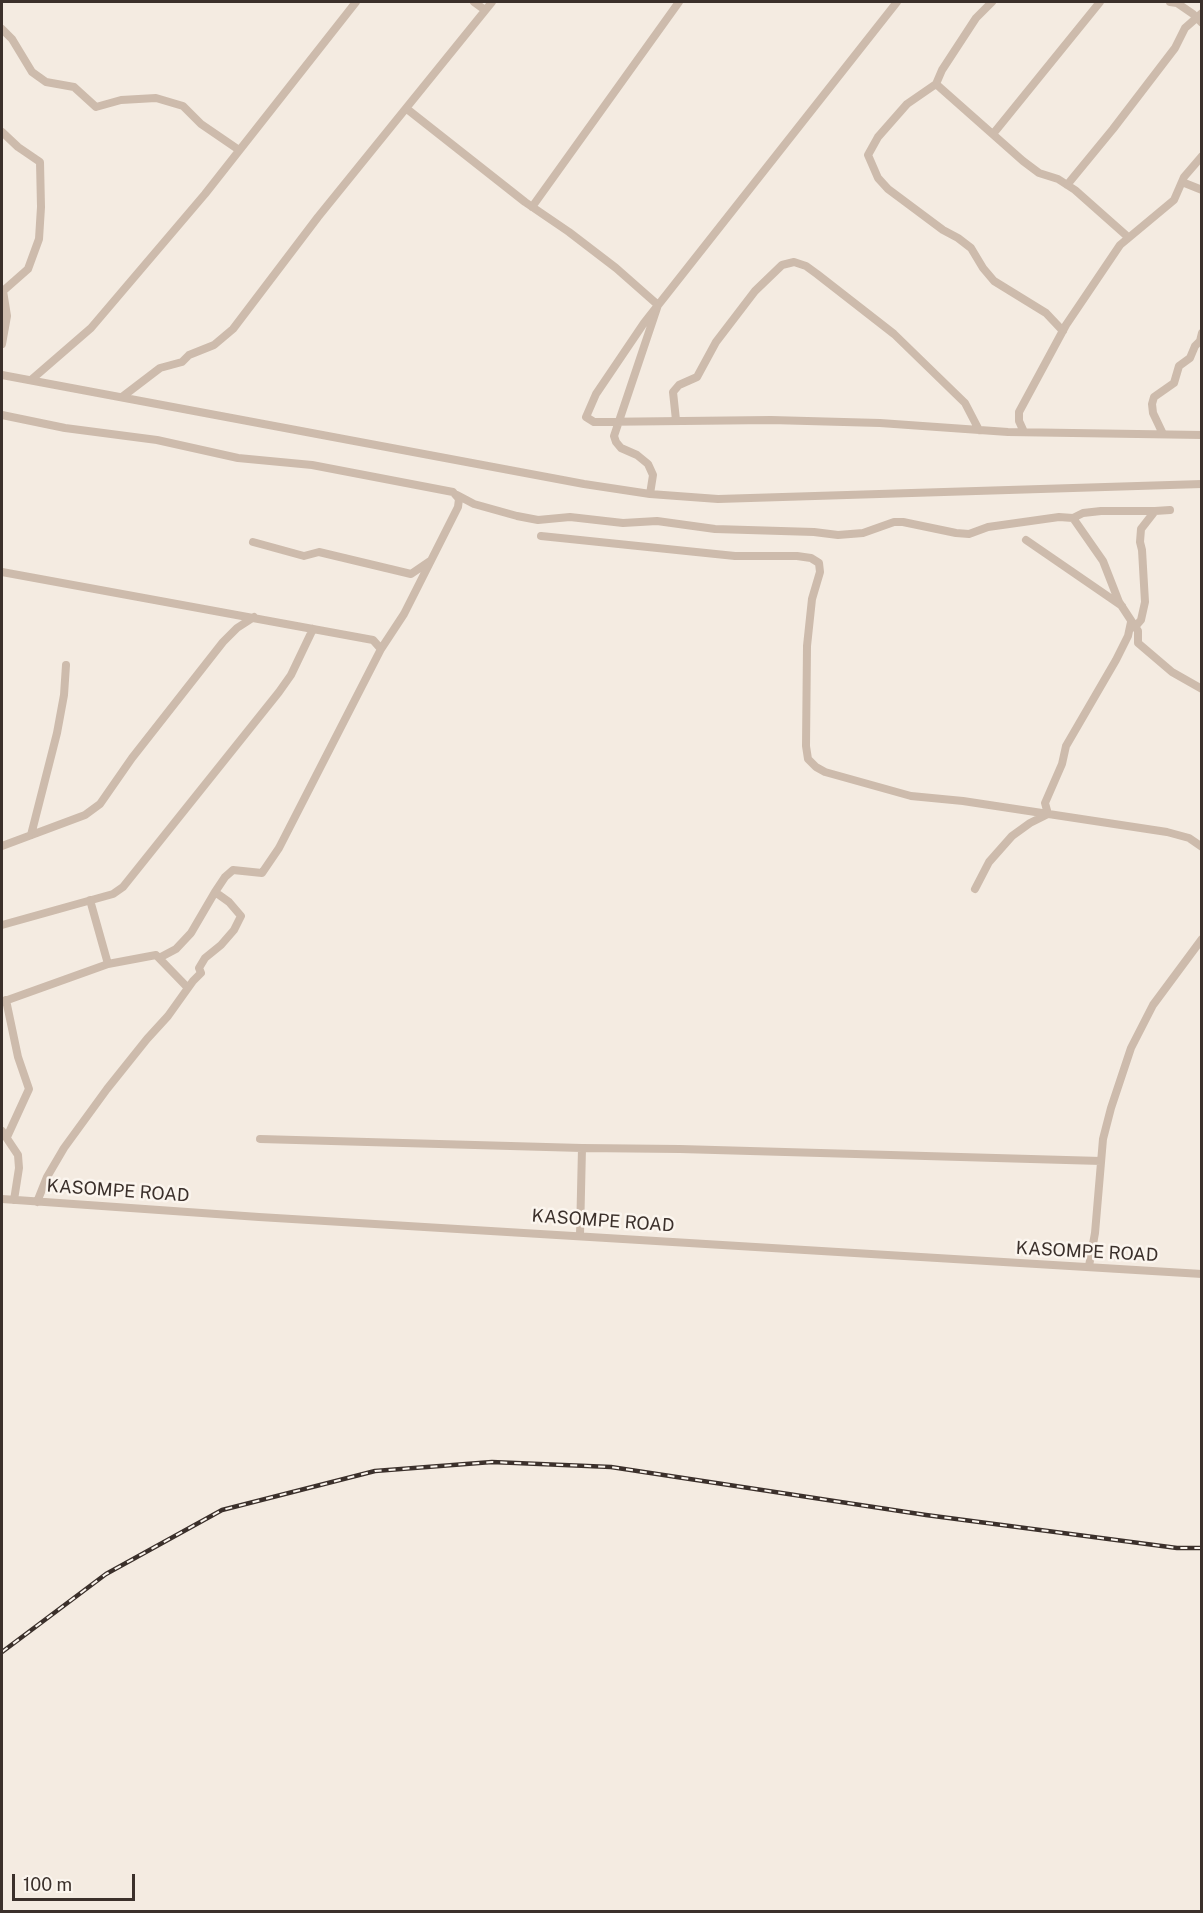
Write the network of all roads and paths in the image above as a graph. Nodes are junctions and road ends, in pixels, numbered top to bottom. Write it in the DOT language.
graph roads {
  1 [pos="356,2"];
  2 [pos="474,2"];
  3 [pos="492,2"];
  4 [pos="679,2"];
  5 [pos="897,2"];
  6 [pos="992,2"];
  7 [pos="1100,2"];
  8 [pos="1170,2"];
  9 [pos="485,10"];
  10 [pos="1200,18"];
  11 [pos="2,29"];
  12 [pos="936,84"];
  13 [pos="407,109"];
  14 [pos="2,132"];
  15 [pos="993,134"];
  16 [pos="239,150"];
  17 [pos="1202,156"];
  18 [pos="1182,182"];
  19 [pos="1067,185"];
  20 [pos="1202,190"];
  21 [pos="532,207"];
  22 [pos="1128,237"];
  23 [pos="658,305"];
  24 [pos="1063,332"];
  25 [pos="1202,333"];
  26 [pos="2,344"];
  27 [pos="2,375"];
  28 [pos="31,380"];
  29 [pos="122,397"];
  30 [pos="2,415"];
  31 [pos="676,420"];
  32 [pos="619,422"];
  33 [pos="979,430"];
  34 [pos="1023,432"];
  35 [pos="1163,434"];
  36 [pos="1202,435"];
  37 [pos="1202,484"];
  38 [pos="650,494"];
  39 [pos="457,495"];
  40 [pos="1170,510"];
  41 [pos="1155,511"];
  42 [pos="1073,518"];
  43 [pos="541,536"];
  44 [pos="1026,540"];
  45 [pos="252,542"];
  46 [pos="431,561"];
  47 [pos="2,572"];
  48 [pos="1122,606"];
  49 [pos="254,617"];
  50 [pos="1133,624"];
  51 [pos="313,629"];
  52 [pos="381,649"];
  53 [pos="66,665"];
  54 [pos="1202,689"];
  55 [pos="1048,814"];
  56 [pos="31,835"];
  57 [pos="2,846"];
  58 [pos="1202,847"];
  59 [pos="975,889"];
  60 [pos="215,892"];
  61 [pos="90,900"];
  62 [pos="2,925"];
  63 [pos="1202,939"];
  64 [pos="159,958"];
  65 [pos="108,964"];
  66 [pos="188,988"];
  67 [pos="4,1001"];
  68 [pos="4,1134"];
  69 [pos="260,1140"];
  70 [pos="582,1148"];
  71 [pos="1101,1161"];
  72 [pos="2,1198"];
  73 [pos="14,1200"];
  74 [pos="37,1202"];
  75 [pos="580,1235"];
  76 [pos="1089,1266"];
  77 [pos="1202,1274"];
  1 -- 16 [label="street"];
  2 -- 9 [label="street"];
  3 -- 9 [label="street"];
  4 -- 21 [label="street"];
  5 -- 23 [label="street"];
  6 -- 12 [label="street"];
  7 -- 15 [label="street"];
  8 -- 10 [label="street"];
  9 -- 13 [label="street"];
  10 -- 19 [label="street"];
  11 -- 16 [label="street"];
  12 -- 15 [label="street"];
  12 -- 24 [label="street"];
  13 -- 21 [label="street"];
  13 -- 29 [label="street"];
  14 -- 26 [label="street"];
  15 -- 19 [label="street"];
  16 -- 28 [label="street"];
  17 -- 18 [label="street"];
  18 -- 20 [label="street"];
  18 -- 22 [label="street"];
  19 -- 22 [label="street"];
  21 -- 23 [label="street"];
  22 -- 24 [label="street"];
  23 -- 32 [label="street"];
  23 -- 32 [label="street"];
  24 -- 34 [label="street"];
  25 -- 35 [label="street"];
  27 -- 28 [label="street"];
  28 -- 29 [label="street"];
  29 -- 38 [label="street"];
  30 -- 39 [label="street"];
  31 -- 32 [label="street"];
  31 -- 33 [label="street"];
  31 -- 33 [label="street"];
  32 -- 38 [label="street"];
  33 -- 34 [label="street"];
  34 -- 35 [label="street"];
  35 -- 36 [label="street"];
  37 -- 38 [label="street"];
  39 -- 42 [label="street"];
  39 -- 46 [label="street"];
  40 -- 41 [label="street"];
  41 -- 42 [label="street"];
  41 -- 50 [label="street"];
  42 -- 48 [label="street"];
  43 -- 55 [label="street"];
  44 -- 48 [label="street"];
  45 -- 46 [label="street"];
  46 -- 52 [label="street"];
  47 -- 49 [label="street"];
  48 -- 50 [label="street"];
  49 -- 51 [label="street"];
  49 -- 56 [label="street"];
  50 -- 54 [label="street"];
  50 -- 55 [label="street"];
  51 -- 52 [label="street"];
  51 -- 61 [label="street"];
  52 -- 60 [label="street"];
  53 -- 56 [label="street"];
  55 -- 58 [label="street"];
  55 -- 59 [label="street"];
  56 -- 57 [label="street"];
  60 -- 64 [label="street"];
  60 -- 66 [label="street"];
  61 -- 62 [label="street"];
  61 -- 65 [label="street"];
  63 -- 71 [label="street"];
  64 -- 65 [label="street"];
  64 -- 66 [label="street"];
  65 -- 67 [label="street"];
  66 -- 74 [label="street"];
  67 -- 68 [label="street"];
  68 -- 73 [label="street"];
  69 -- 70 [label="street"];
  70 -- 71 [label="street"];
  70 -- 75 [label="street"];
  71 -- 76 [label="street"];
  72 -- 73 [label="street, KASOMPE ROAD"];
  73 -- 74 [label="street, KASOMPE ROAD"];
  74 -- 75 [label="street, KASOMPE ROAD"];
  75 -- 76 [label="street, KASOMPE ROAD"];
  76 -- 77 [label="street, KASOMPE ROAD"];
}
